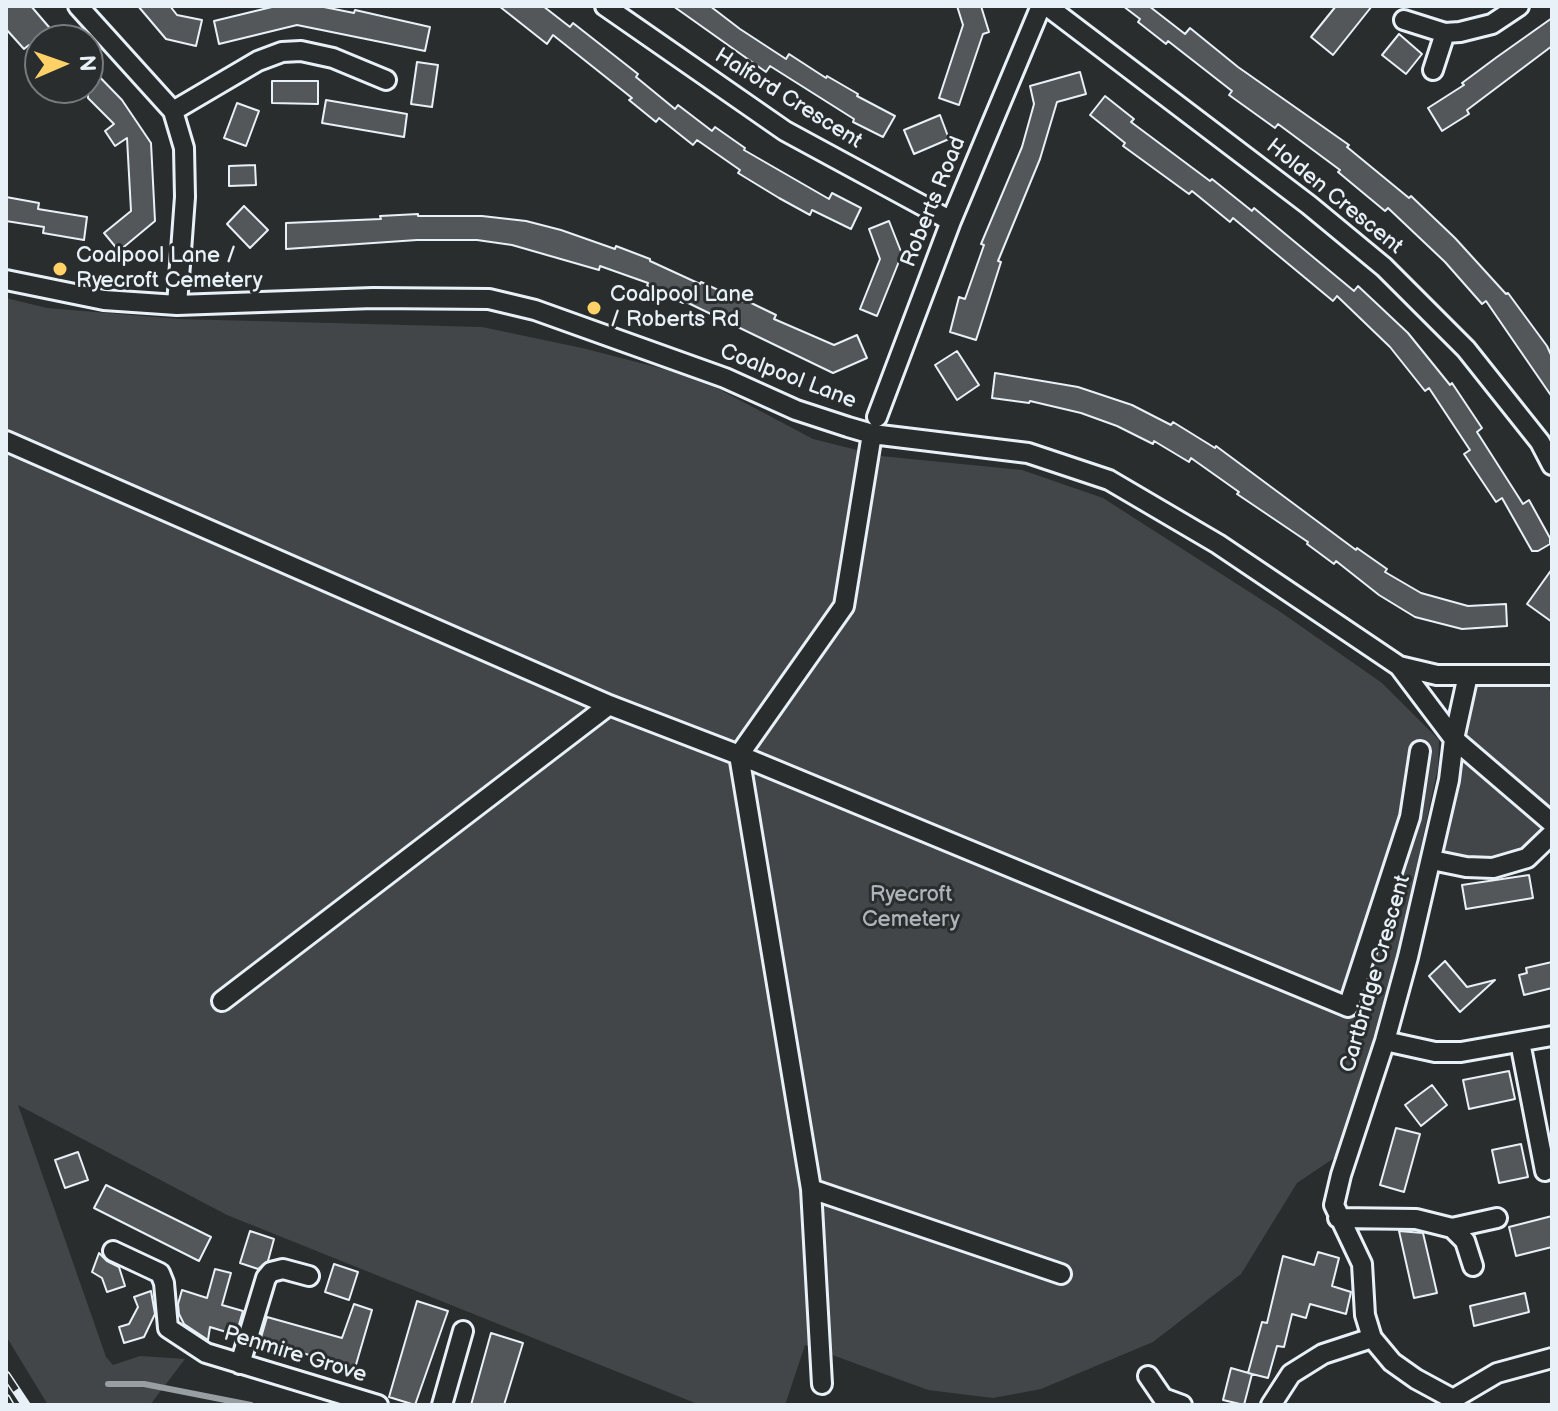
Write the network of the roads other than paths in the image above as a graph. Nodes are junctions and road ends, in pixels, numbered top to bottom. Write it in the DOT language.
graph roads {
  1 [pos="78,6"];
  2 [pos="605,6"];
  3 [pos="1041,6"];
  4 [pos="1047,6"];
  5 [pos="1519,6"];
  6 [pos="1404,20"];
  7 [pos="1445,33"];
  8 [pos="1433,70"];
  9 [pos="386,80"];
  10 [pos="173,111"];
  11 [pos="951,221"];
  12 [pos="6,280"];
  13 [pos="177,305"];
  14 [pos="874,426"];
  15 [pos="6,441"];
  16 [pos="1552,465"];
  17 [pos="1399,666"];
  18 [pos="1468,675"];
  19 [pos="1552,675"];
  20 [pos="609,705"];
  21 [pos="1454,739"];
  22 [pos="1420,751"];
  23 [pos="739,755"];
  24 [pos="1552,823"];
  25 [pos="1552,834"];
  26 [pos="1432,860"];
  27 [pos="222,1001"];
  28 [pos="1552,1036"];
  29 [pos="1385,1041"];
  30 [pos="1520,1042"];
  31 [pos="1545,1171"];
  32 [pos="811,1189"];
  33 [pos="1338,1218"];
  34 [pos="1497,1218"];
  35 [pos="1452,1228"];
  36 [pos="113,1251"];
  37 [pos="1473,1266"];
  38 [pos="1061,1274"];
  39 [pos="309,1276"];
  40 [pos="463,1331"];
  41 [pos="1372,1338"];
  42 [pos="1552,1358"];
  43 [pos="240,1364"];
  44 [pos="1148,1376"];
  45 [pos="822,1384"];
  46 [pos="1454,1402"];
  47 [pos="378,1405"];
  48 [pos="442,1405"];
  49 [pos="1182,1405"];
  50 [pos="1271,1405"];
  1 -- 10 [label="street"];
  2 -- 11 [label="street, Halford Crescent"];
  3 -- 11 [label="street, Roberts Road"];
  4 -- 16 [label="street, Holden Crescent"];
  5 -- 7 [label="street"];
  6 -- 7 [label="street"];
  7 -- 8 [label="street"];
  9 -- 10 [label="street"];
  10 -- 13 [label="street"];
  11 -- 14 [label="street, Roberts Road"];
  12 -- 13 [label="street, Coalpool Lane"];
  13 -- 14 [label="street, Coalpool Lane"];
  14 -- 17 [label="street, Coalpool Lane"];
  14 -- 23 [label="street, Roberts Road"];
  15 -- 20 [label="street"];
  17 -- 18 [label="street, Coalpool Lane"];
  17 -- 21 [label="street"];
  18 -- 19 [label="street, Coalpool Lane"];
  18 -- 21 [label="street, Cartbridge Crescent"];
  20 -- 23 [label="street"];
  20 -- 27 [label="street"];
  21 -- 24 [label="street"];
  21 -- 26 [label="street, Cartbridge Crescent"];
  22 -- 23 [label="street"];
  23 -- 32 [label="street"];
  25 -- 26 [label="street"];
  26 -- 29 [label="street, Cartbridge Crescent"];
  28 -- 30 [label="street"];
  29 -- 30 [label="street"];
  29 -- 33 [label="street, Cartbridge Crescent"];
  30 -- 31 [label="street"];
  32 -- 38 [label="street"];
  32 -- 45 [label="street"];
  33 -- 35 [label="street"];
  33 -- 41 [label="street"];
  34 -- 35 [label="street"];
  35 -- 37 [label="street"];
  36 -- 43 [label="street, Penmire Grove"];
  39 -- 43 [label="street"];
  40 -- 48 [label="street"];
  41 -- 46 [label="street"];
  41 -- 50 [label="street"];
  42 -- 46 [label="street"];
  43 -- 47 [label="street, Penmire Grove"];
  44 -- 49 [label="street"];
}
